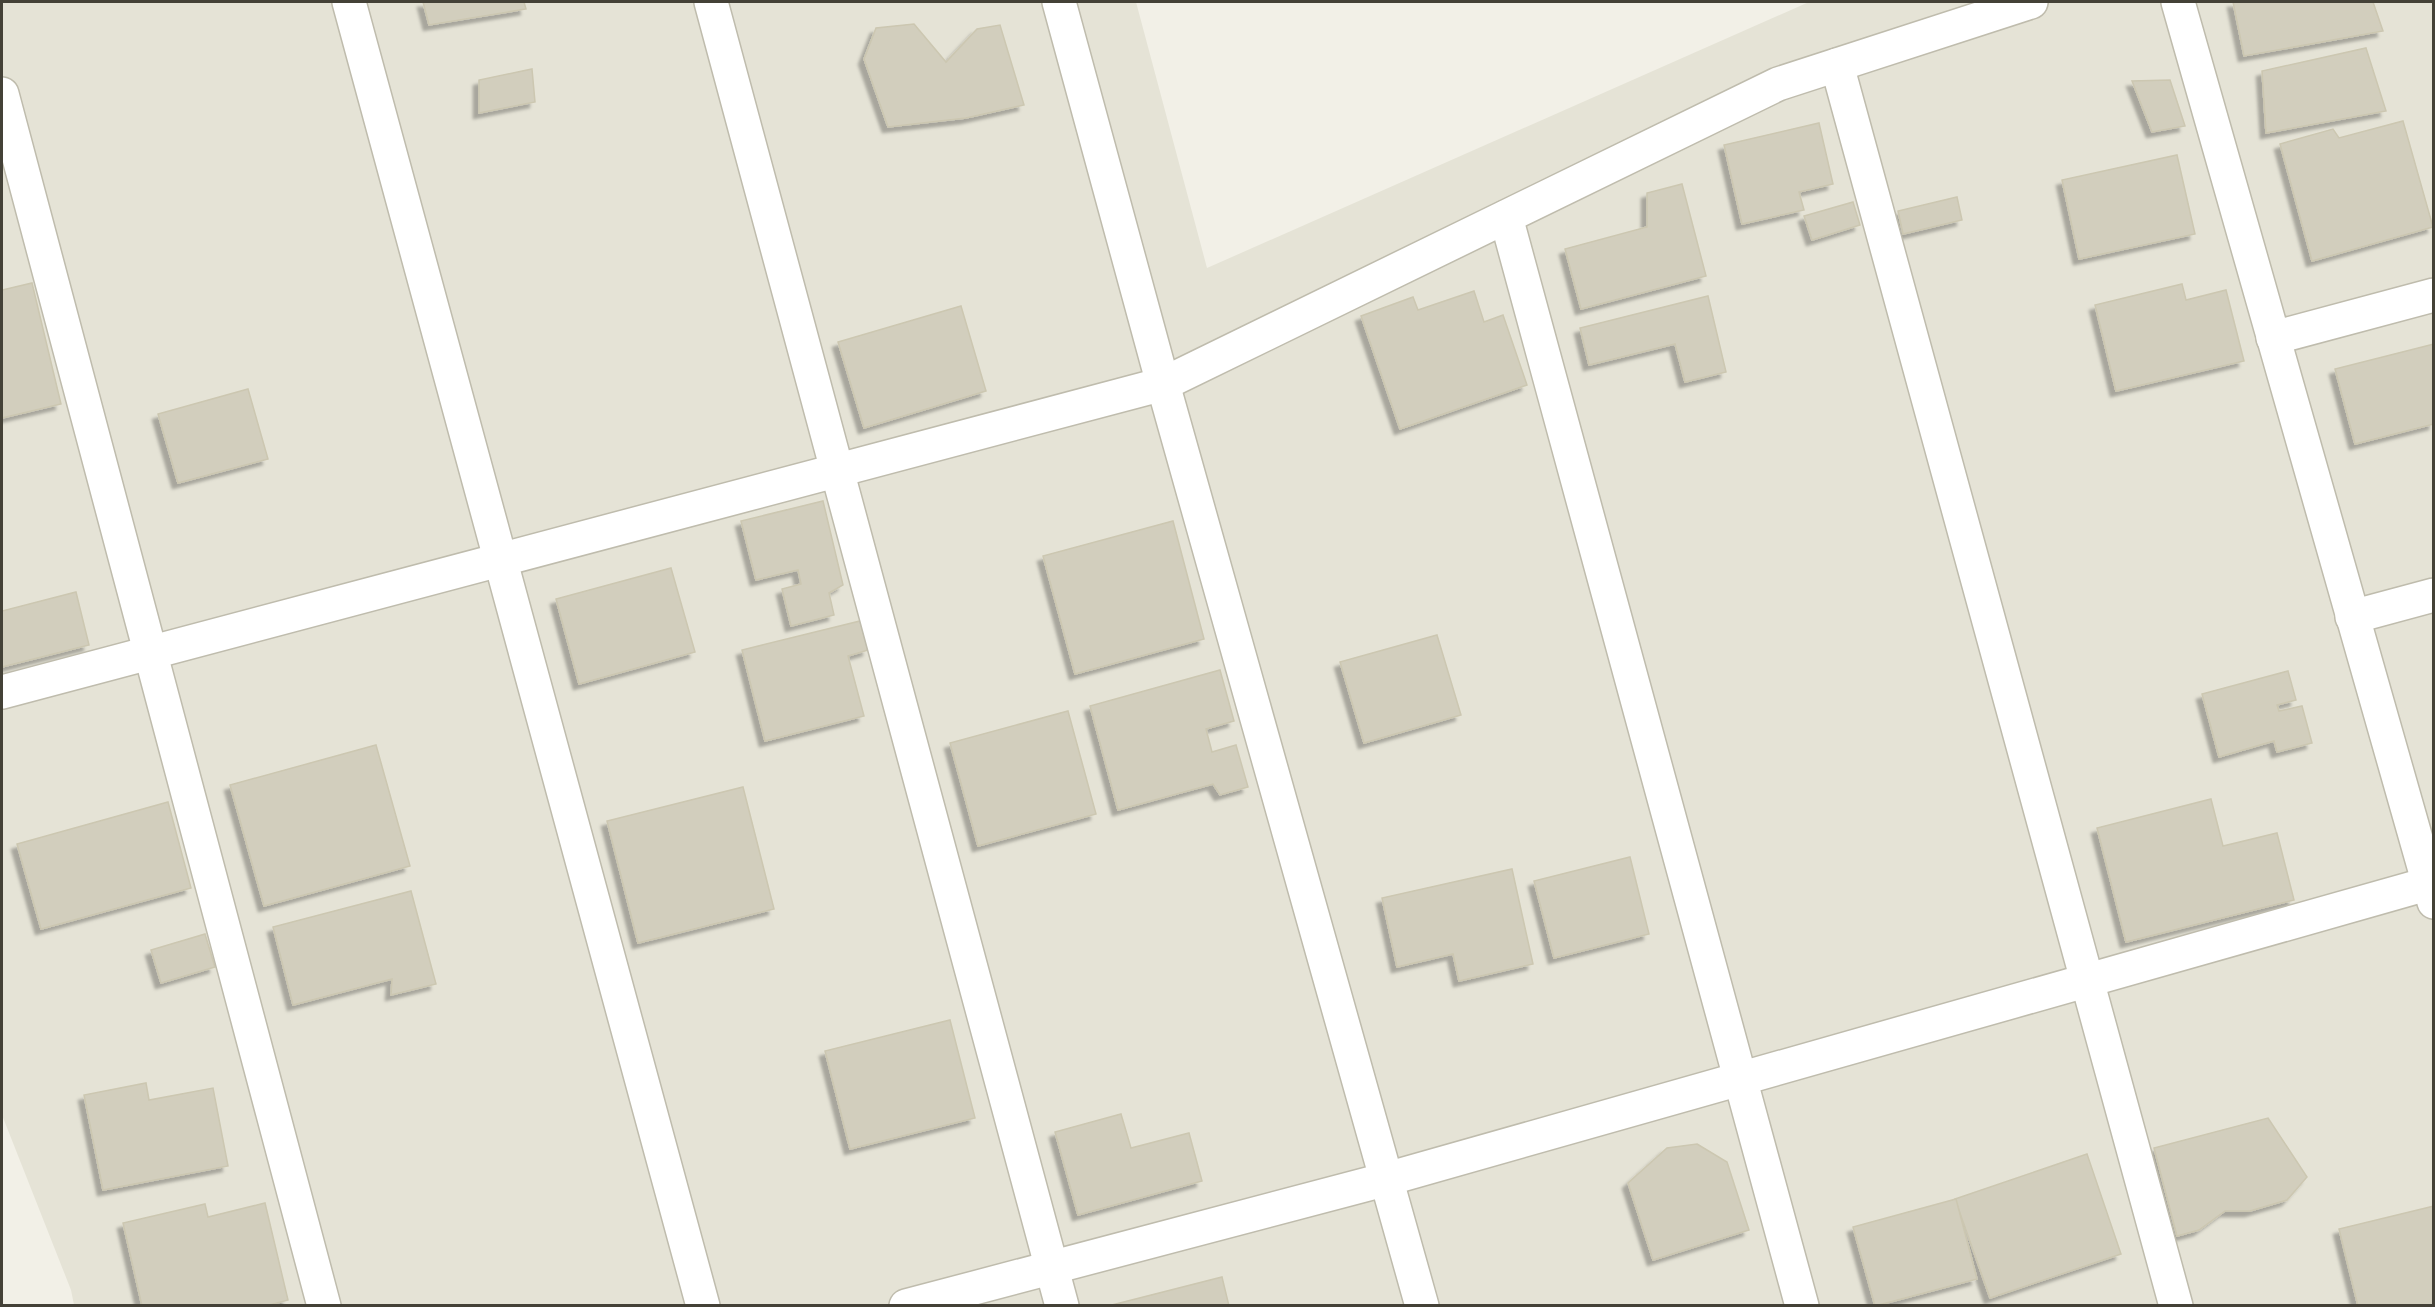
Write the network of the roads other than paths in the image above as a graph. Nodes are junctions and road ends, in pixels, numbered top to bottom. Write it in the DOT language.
graph roads {
  1 [pos="349,2"];
  2 [pos="711,2"];
  3 [pos="1059,2"];
  4 [pos="2031,2"];
  5 [pos="2178,2"];
  6 [pos="1837,65"];
  7 [pos="2,94"];
  8 [pos="1506,217"];
  9 [pos="2433,296"];
  10 [pos="2273,338"];
  11 [pos="1163,384"];
  12 [pos="837,470"];
  13 [pos="500,560"];
  14 [pos="2433,595"];
  15 [pos="2352,617"];
  16 [pos="150,653"];
  17 [pos="2,692"];
  18 [pos="2432,889"];
  19 [pos="2087,980"];
  20 [pos="1740,1079"];
  21 [pos="1386,1179"];
  22 [pos="1052,1267"];
  23 [pos="324,1305"];
  24 [pos="703,1305"];
  25 [pos="906,1305"];
  26 [pos="1062,1305"];
  27 [pos="1422,1305"];
  28 [pos="1802,1305"];
  29 [pos="2176,1305"];
  1 -- 13 [label="street"];
  2 -- 12 [label="street"];
  3 -- 11 [label="street"];
  4 -- 6 [label="street"];
  5 -- 10 [label="street"];
  6 -- 8 [label="street"];
  6 -- 19 [label="street"];
  7 -- 16 [label="street"];
  8 -- 11 [label="street"];
  8 -- 20 [label="street"];
  9 -- 10 [label="street"];
  10 -- 15 [label="street"];
  11 -- 12 [label="street"];
  11 -- 21 [label="street"];
  12 -- 13 [label="street"];
  12 -- 22 [label="street"];
  13 -- 16 [label="street"];
  13 -- 24 [label="street"];
  14 -- 15 [label="street"];
  15 -- 18 [label="street"];
  16 -- 17 [label="street"];
  16 -- 23 [label="street"];
  18 -- 19 [label="street"];
  19 -- 20 [label="street"];
  19 -- 29 [label="street"];
  20 -- 21 [label="street"];
  20 -- 28 [label="street"];
  21 -- 22 [label="street"];
  21 -- 27 [label="street"];
  22 -- 25 [label="street"];
  22 -- 26 [label="street"];
}
